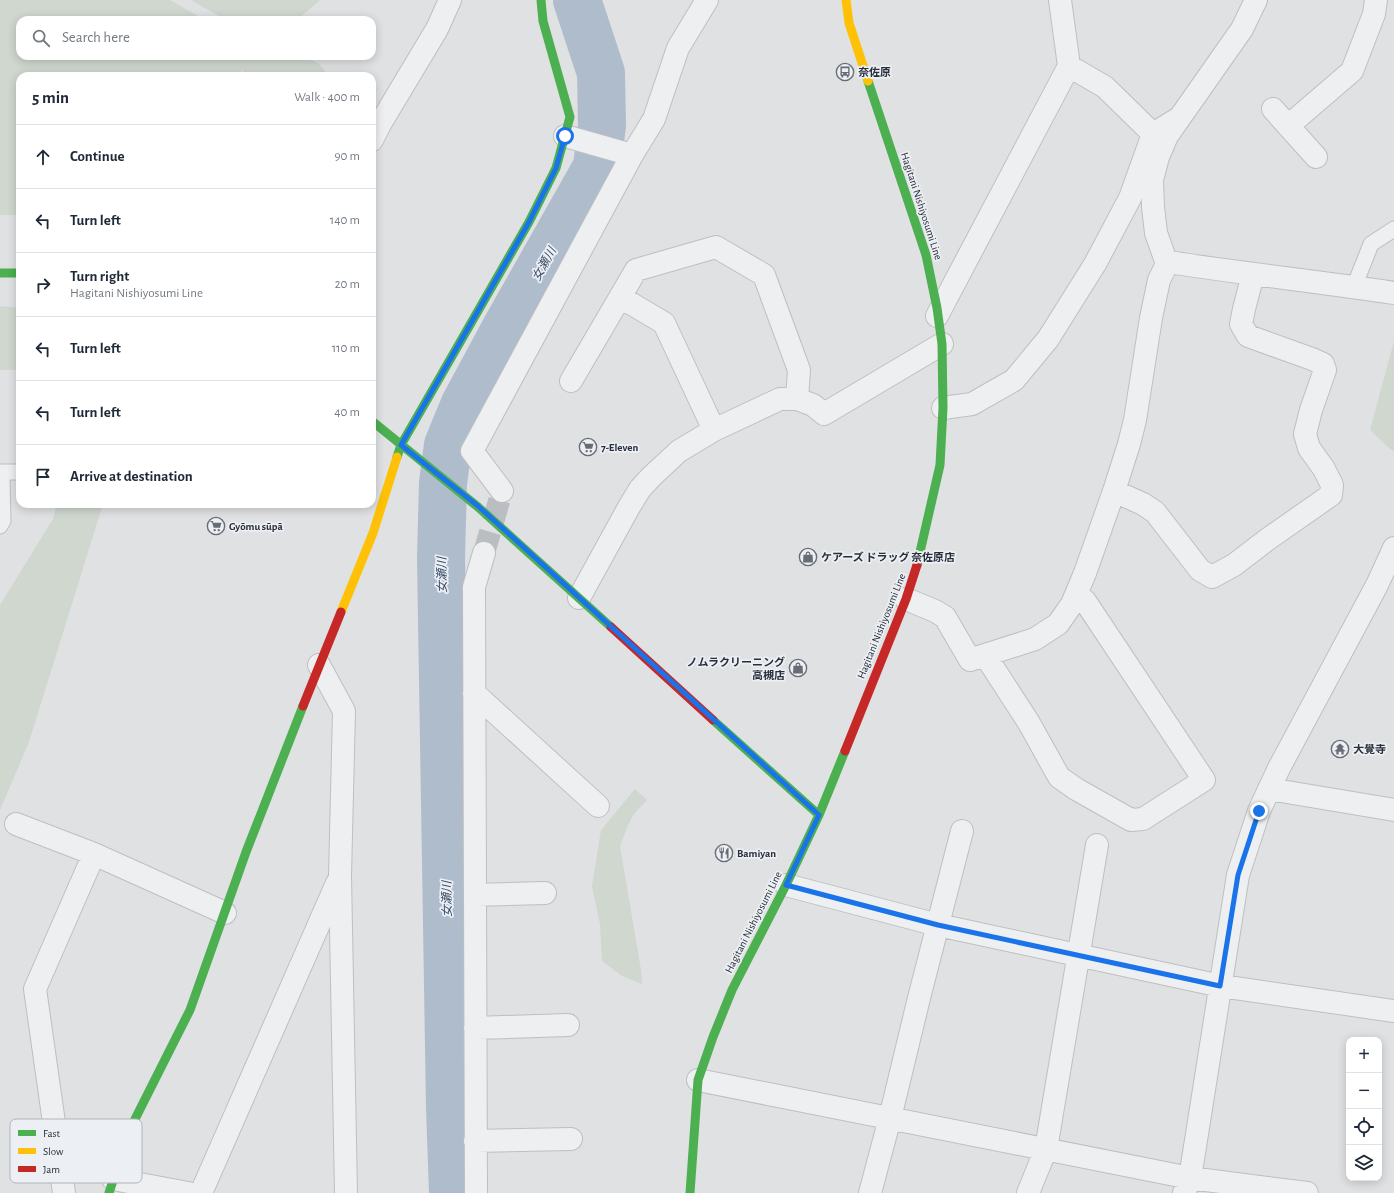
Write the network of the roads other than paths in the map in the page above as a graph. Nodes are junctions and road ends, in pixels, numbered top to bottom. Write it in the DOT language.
graph roads {
  1 [pos="450,0"];
  2 [pos="541,0"];
  3 [pos="707,0"];
  4 [pos="846,0"];
  5 [pos="1060,0"];
  6 [pos="1256,0"];
  7 [pos="1376,0"];
  8 [pos="1069,66"];
  9 [pos="1273,109"];
  10 [pos="1179,118"];
  11 [pos="1288,126"];
  12 [pos="376,132"];
  13 [pos="1153,134"];
  14 [pos="565,136"];
  15 [pos="632,155"];
  16 [pos="1316,157"];
  17 [pos="1394,229"];
  18 [pos="1167,264"];
  19 [pos="0,273"];
  20 [pos="16,274"];
  21 [pos="1253,274"];
  22 [pos="1354,287"];
  23 [pos="1394,293"];
  24 [pos="620,297"];
  25 [pos="938,316"];
  26 [pos="942,344"];
  27 [pos="571,381"];
  28 [pos="797,399"];
  29 [pos="943,408"];
  30 [pos="376,424"];
  31 [pos="714,430"];
  32 [pos="401,445"];
  33 [pos="1,472"];
  34 [pos="16,472"];
  35 [pos="502,491"];
  36 [pos="1114,491"];
  37 [pos="0,526"];
  38 [pos="1394,548"];
  39 [pos="484,553"];
  40 [pos="1076,595"];
  41 [pos="580,598"];
  42 [pos="906,599"];
  43 [pos="985,655"];
  44 [pos="319,665"];
  45 [pos="474,693"];
  46 [pos="1269,790"];
  47 [pos="598,806"];
  48 [pos="1394,810"];
  49 [pos="819,815"];
  50 [pos="16,824"];
  51 [pos="962,831"];
  52 [pos="1097,845"];
  53 [pos="94,854"];
  54 [pos="340,876"];
  55 [pos="786,885"];
  56 [pos="544,892"];
  57 [pos="475,895"];
  58 [pos="225,913"];
  59 [pos="938,925"];
  60 [pos="1078,954"];
  61 [pos="1220,986"];
  62 [pos="1394,1011"];
  63 [pos="568,1025"];
  64 [pos="475,1028"];
  65 [pos="698,1080"];
  66 [pos="890,1118"];
  67 [pos="53,1119"];
  68 [pos="135,1119"];
  69 [pos="570,1139"];
  70 [pos="475,1141"];
  71 [pos="1046,1149"];
  72 [pos="63,1183"];
  73 [pos="111,1186"];
  74 [pos="1187,1186"];
  75 [pos="1294,1192"];
  76 [pos="64,1193"];
  77 [pos="188,1193"];
  78 [pos="201,1193"];
  79 [pos="346,1193"];
  80 [pos="476,1193"];
  81 [pos="690,1193"];
  82 [pos="870,1193"];
  83 [pos="1028,1193"];
  1 -- 12 [label="street"];
  2 -- 14 [label="street"];
  3 -- 15 [label="street"];
  4 -- 25 [label="street, Hagitani Nishiyosumi Line"];
  5 -- 8 [label="street"];
  6 -- 10 [label="street"];
  7 -- 11 [label="street"];
  8 -- 13 [label="street"];
  8 -- 25 [label="street"];
  9 -- 11 [label="street"];
  10 -- 13 [label="street"];
  10 -- 18 [label="street"];
  11 -- 16 [label="street"];
  13 -- 29 [label="street"];
  14 -- 15 [label="street"];
  14 -- 32 [label="street"];
  15 -- 35 [label="street"];
  17 -- 22 [label="lane"];
  18 -- 21 [label="street"];
  18 -- 36 [label="street"];
  19 -- 20 [label="street"];
  21 -- 22 [label="street"];
  21 -- 36 [label="street"];
  22 -- 23 [label="street"];
  24 -- 27 [label="street"];
  24 -- 28 [label="street"];
  24 -- 31 [label="street"];
  25 -- 26 [label="street, Hagitani Nishiyosumi Line"];
  26 -- 28 [label="street"];
  26 -- 29 [label="street, Hagitani Nishiyosumi Line"];
  28 -- 31 [label="street"];
  29 -- 42 [label="street, Hagitani Nishiyosumi Line"];
  30 -- 32 [label="street"];
  31 -- 41 [label="street"];
  32 -- 41 [label="street"];
  32 -- 44 [label="street"];
  33 -- 34 [label="lane"];
  33 -- 37 [label="lane"];
  36 -- 40 [label="street"];
  38 -- 46 [label="street"];
  39 -- 45 [label="street"];
  40 -- 43 [label="street"];
  40 -- 43 [label="street"];
  41 -- 49 [label="street"];
  42 -- 43 [label="street"];
  42 -- 49 [label="street, Hagitani Nishiyosumi Line"];
  44 -- 54 [label="street"];
  44 -- 58 [label="street"];
  45 -- 47 [label="street"];
  45 -- 57 [label="street"];
  46 -- 48 [label="street"];
  46 -- 61 [label="street"];
  49 -- 55 [label="street, Hagitani Nishiyosumi Line"];
  50 -- 53 [label="street"];
  51 -- 59 [label="street"];
  52 -- 60 [label="street"];
  53 -- 58 [label="street"];
  53 -- 67 [label="street"];
  54 -- 78 [label="street"];
  54 -- 79 [label="street"];
  55 -- 59 [label="street"];
  55 -- 65 [label="street, Hagitani Nishiyosumi Line"];
  56 -- 57 [label="street"];
  57 -- 64 [label="street"];
  58 -- 68 [label="street"];
  59 -- 60 [label="street"];
  59 -- 66 [label="street"];
  60 -- 61 [label="street"];
  60 -- 71 [label="street"];
  61 -- 62 [label="street"];
  61 -- 74 [label="street"];
  63 -- 64 [label="street"];
  64 -- 70 [label="street"];
  65 -- 66 [label="street"];
  65 -- 81 [label="street, Hagitani Nishiyosumi Line"];
  66 -- 71 [label="street"];
  66 -- 82 [label="street"];
  69 -- 70 [label="street"];
  70 -- 80 [label="street"];
  71 -- 74 [label="street"];
  71 -- 83 [label="street"];
  72 -- 76 [label="street"];
  73 -- 77 [label="street"];
  74 -- 75 [label="street"];
}
